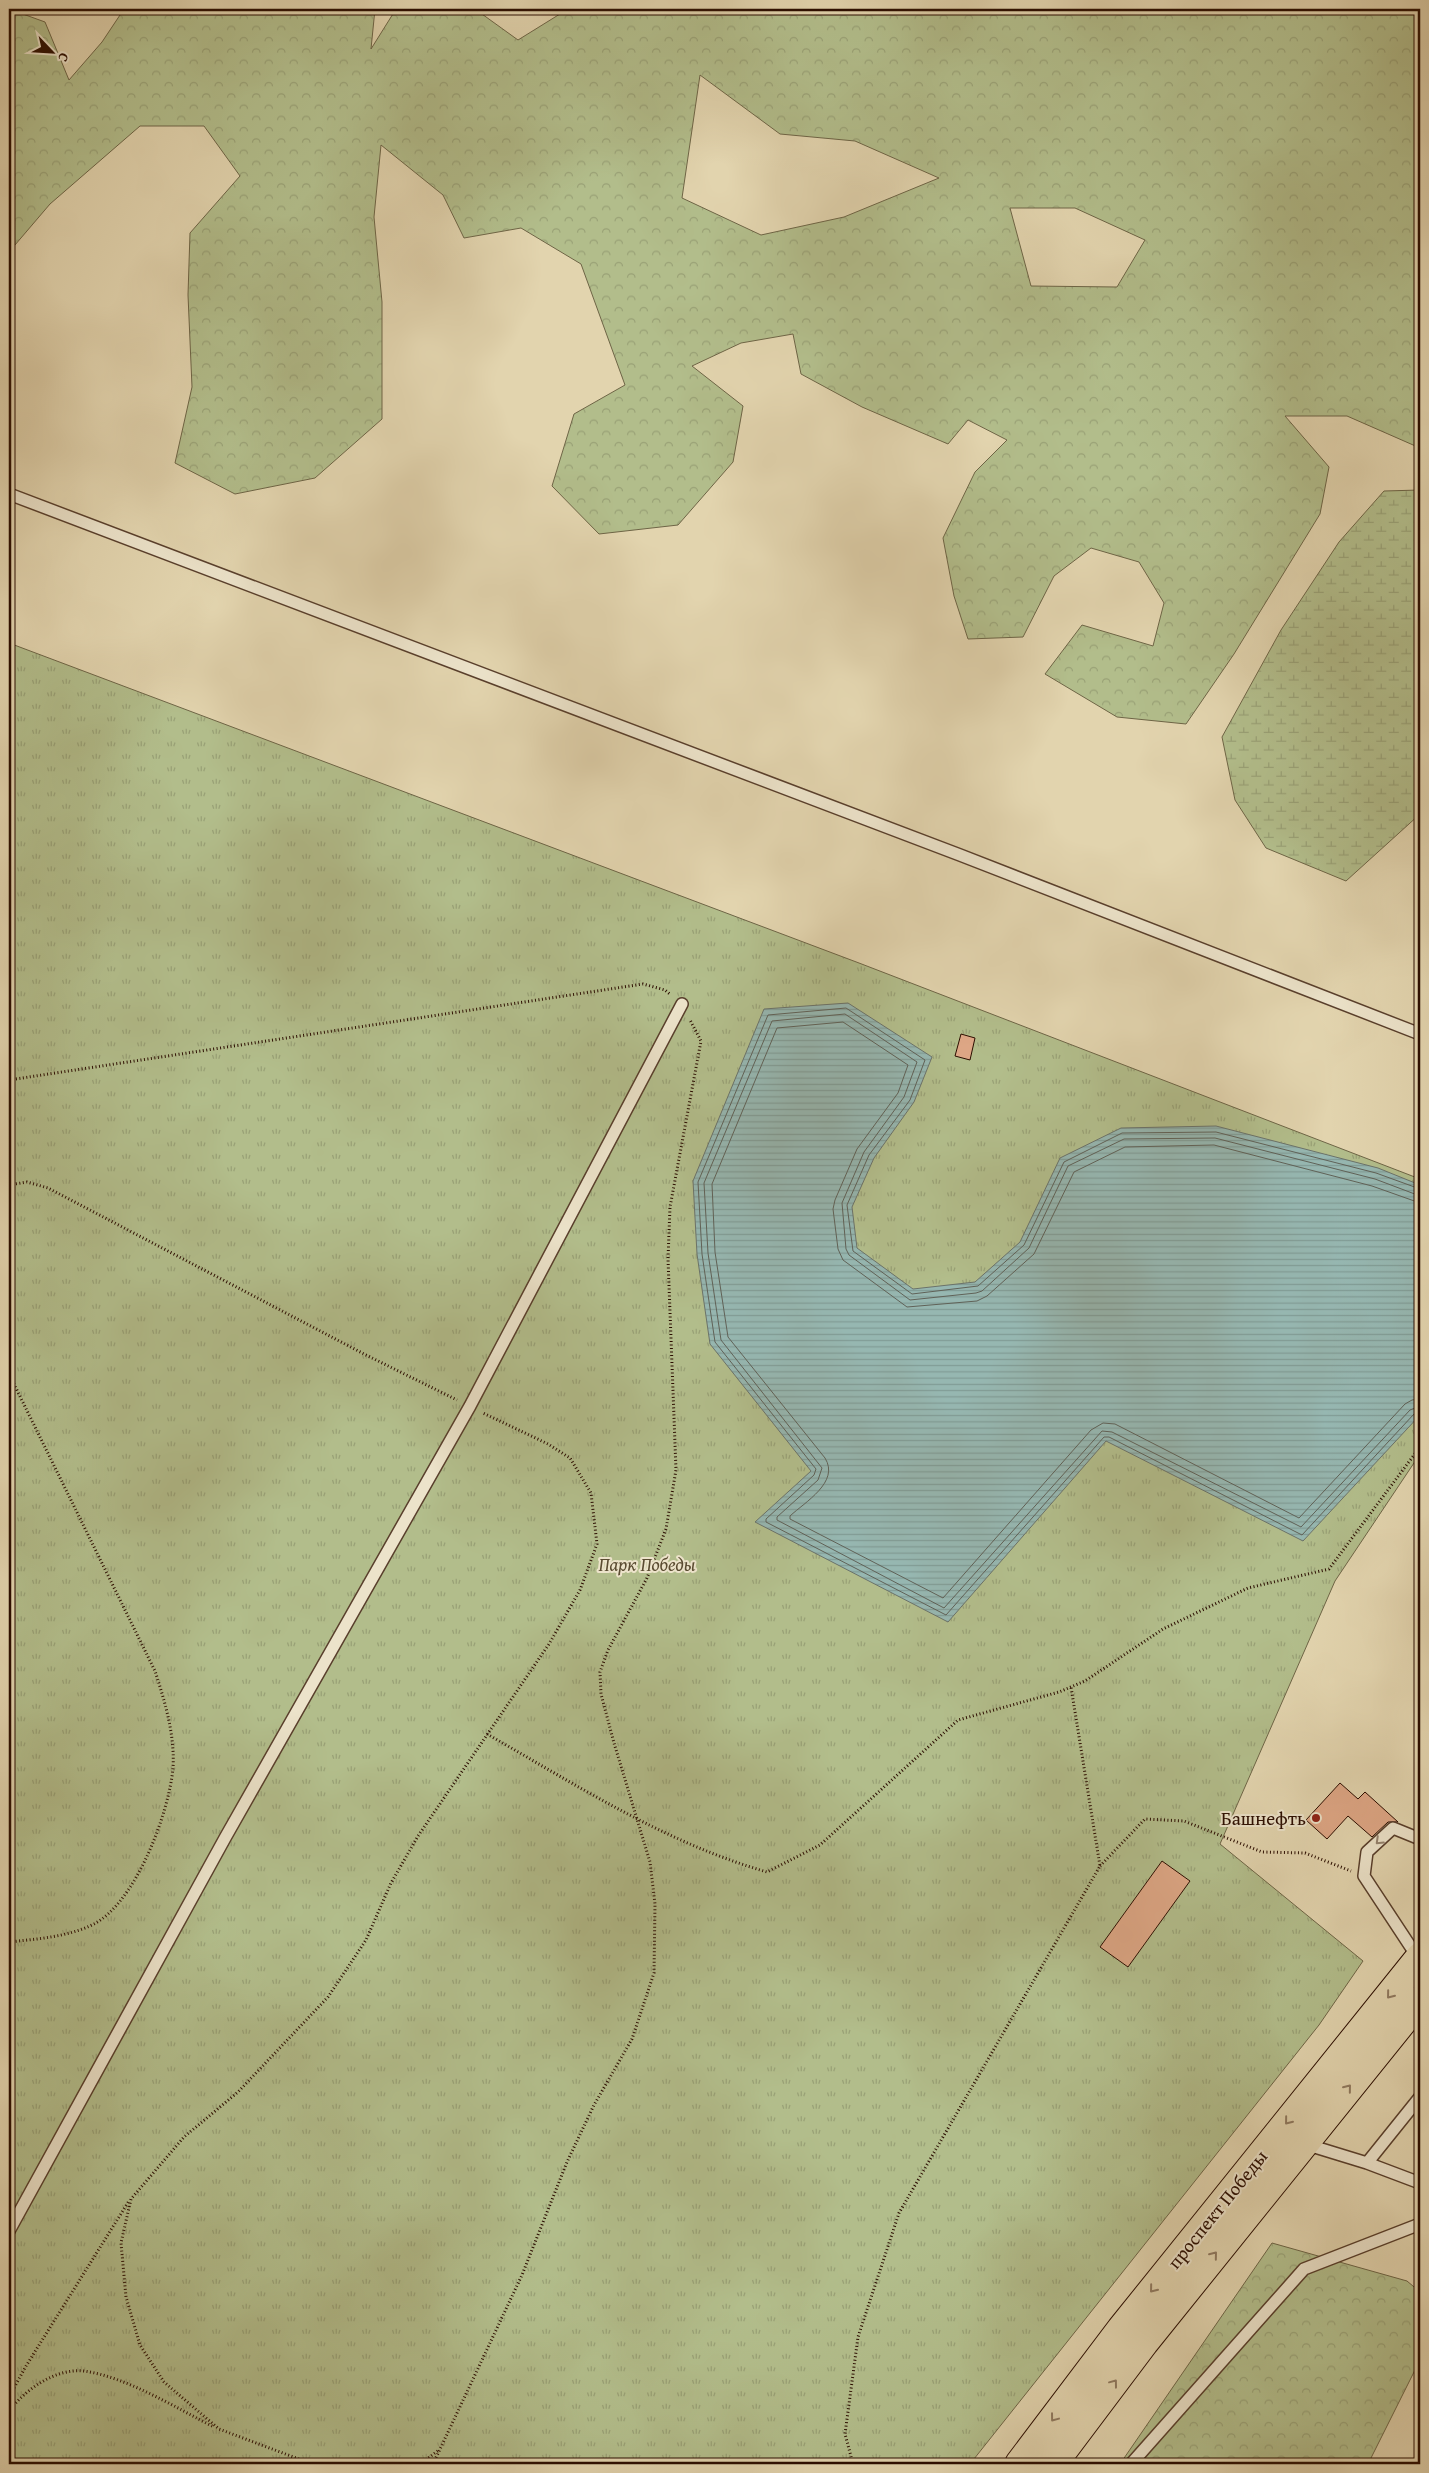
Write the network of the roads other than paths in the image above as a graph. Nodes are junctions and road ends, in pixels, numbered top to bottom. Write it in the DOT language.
graph roads {
  1 [pos="9,494"];
  2 [pos="682,1004"];
  3 [pos="1420,1034"];
  4 [pos="1420,1839"];
  5 [pos="1419,1958"];
  6 [pos="1420,2000"];
  7 [pos="1420,2097"];
  8 [pos="1303,2143"];
  9 [pos="1367,2162"];
  10 [pos="1420,2183"];
  11 [pos="1420,2224"];
  12 [pos="9,2231"];
  13 [pos="1019,2464"];
  14 [pos="1053,2464"];
  15 [pos="1131,2464"];
  1 -- 3 [label="lane"];
  2 -- 12 [label="lane"];
  4 -- 5 [label="lane, one-way"];
  5 -- 13 [label="main road, проспект Победы, one-way"];
  8 -- 6 [label="main road, проспект Победы, one-way"];
  7 -- 9 [label="lane"];
  8 -- 9 [label="lane"];
  14 -- 8 [label="main road, проспект Победы, one-way"];
  9 -- 10 [label="lane"];
  11 -- 15 [label="lane"];
}
